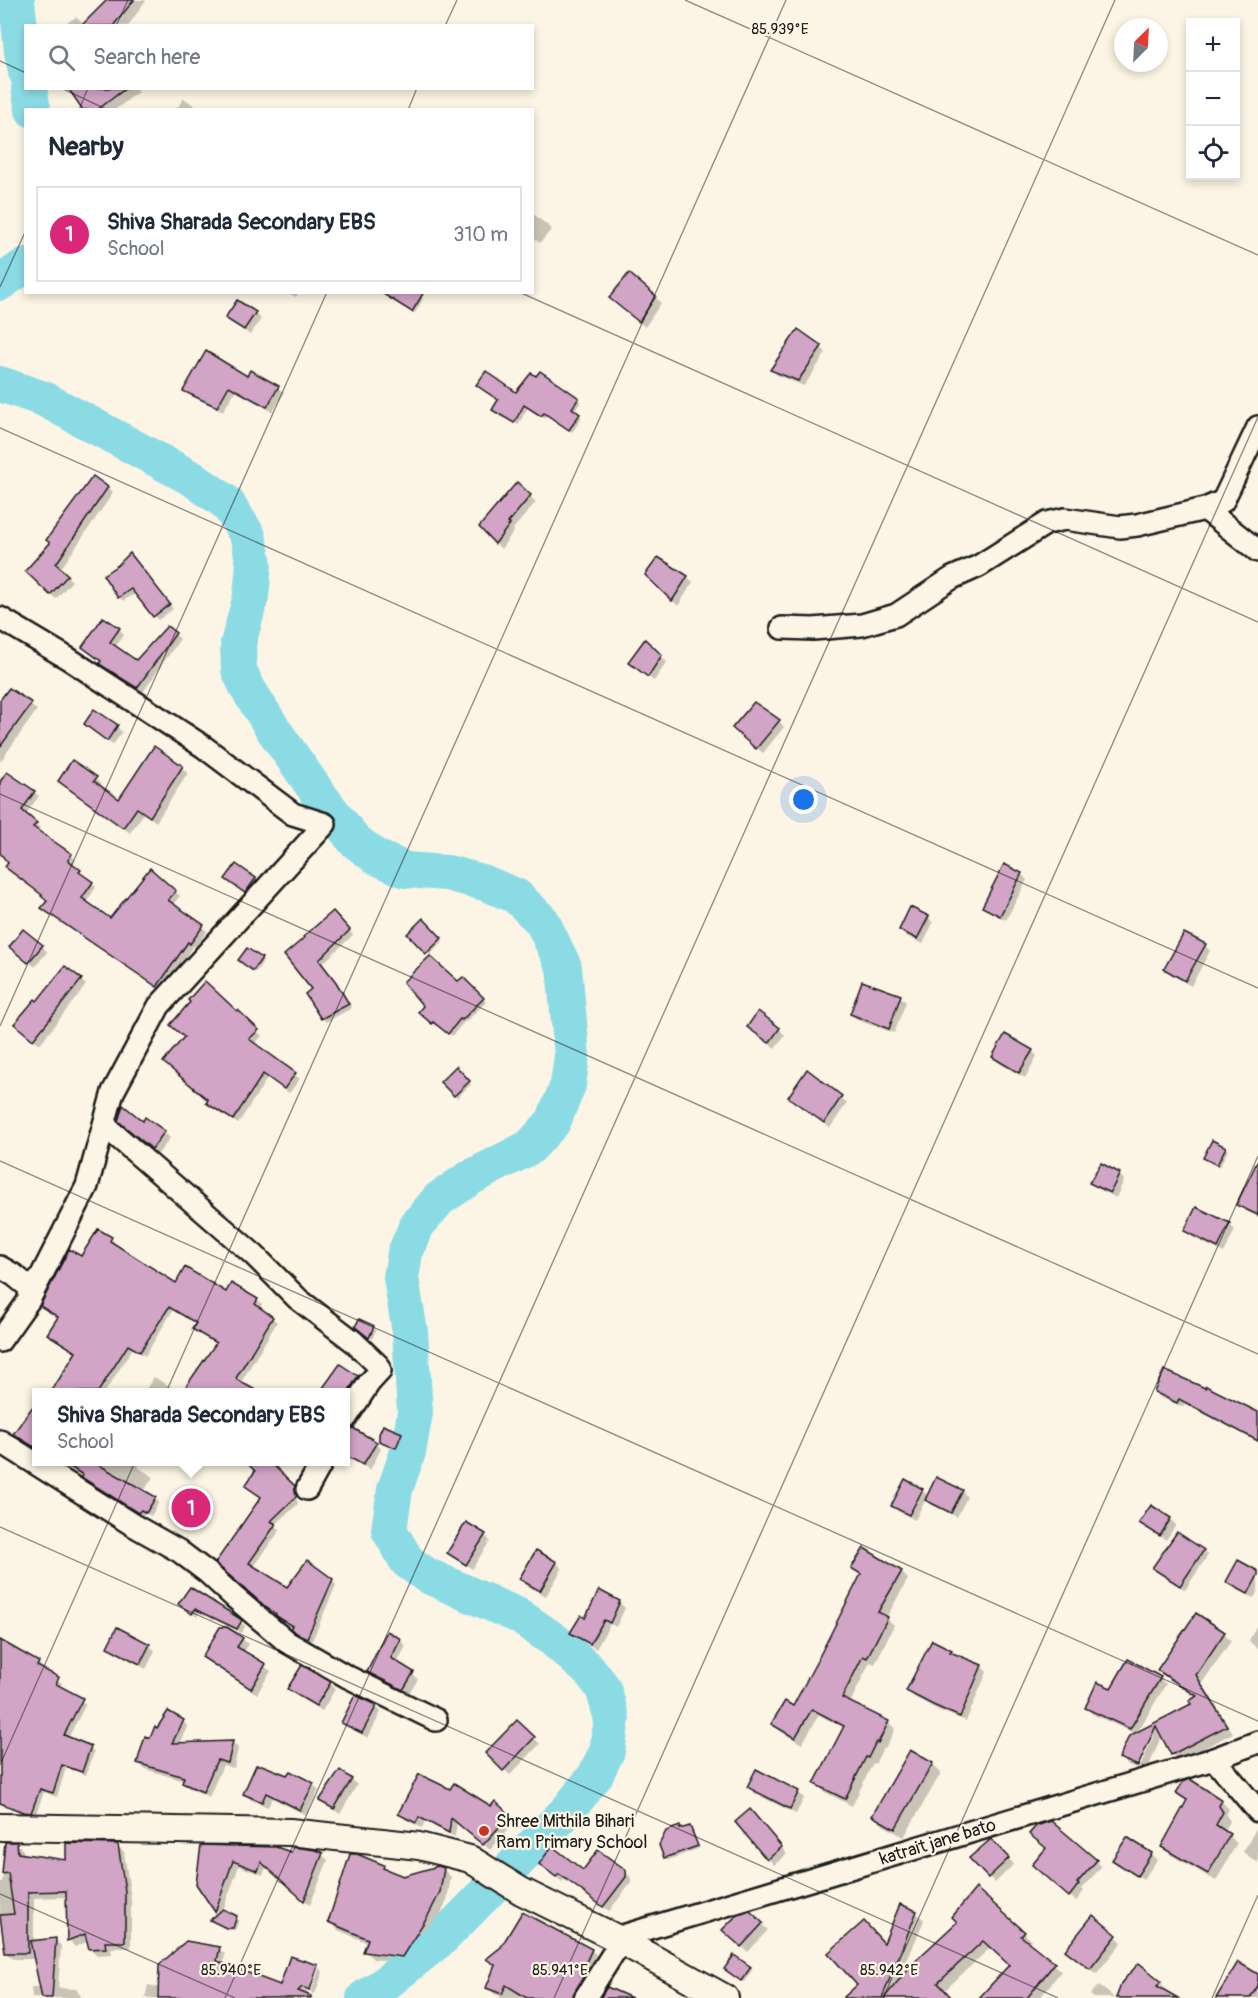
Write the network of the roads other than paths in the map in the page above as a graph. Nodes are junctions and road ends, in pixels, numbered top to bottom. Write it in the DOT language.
graph roads {
  1 [pos="1258,427"];
  2 [pos="1205,509"];
  3 [pos="1258,550"];
  4 [pos="0,618"];
  5 [pos="782,628"];
  6 [pos="104,1125"];
  7 [pos="0,1267"];
  8 [pos="29,1300"];
  9 [pos="0,1341"];
  10 [pos="350,1411"];
  11 [pos="0,1441"];
  12 [pos="32,1461"];
  13 [pos="40,1466"];
  14 [pos="319,1466"];
  15 [pos="307,1489"];
  16 [pos="436,1720"];
  17 [pos="1258,1742"];
  18 [pos="1214,1759"];
  19 [pos="1258,1811"];
  20 [pos="0,1827"];
  21 [pos="618,1940"];
  22 [pos="585,1998"];
  23 [pos="725,1998"];
  1 -- 2 [label="street"];
  2 -- 3 [label="street"];
  2 -- 5 [label="street"];
  4 -- 6 [label="street"];
  6 -- 8 [label="street"];
  6 -- 10 [label="street"];
  7 -- 8 [label="street"];
  8 -- 9 [label="street"];
  11 -- 12 [label="street"];
  13 -- 16 [label="street"];
  14 -- 15 [label="street"];
  17 -- 18 [label="street, katrait jane bato"];
  18 -- 19 [label="street"];
  18 -- 21 [label="street, katrait jane bato"];
  20 -- 21 [label="street"];
  21 -- 22 [label="street"];
  21 -- 23 [label="street"];
}
